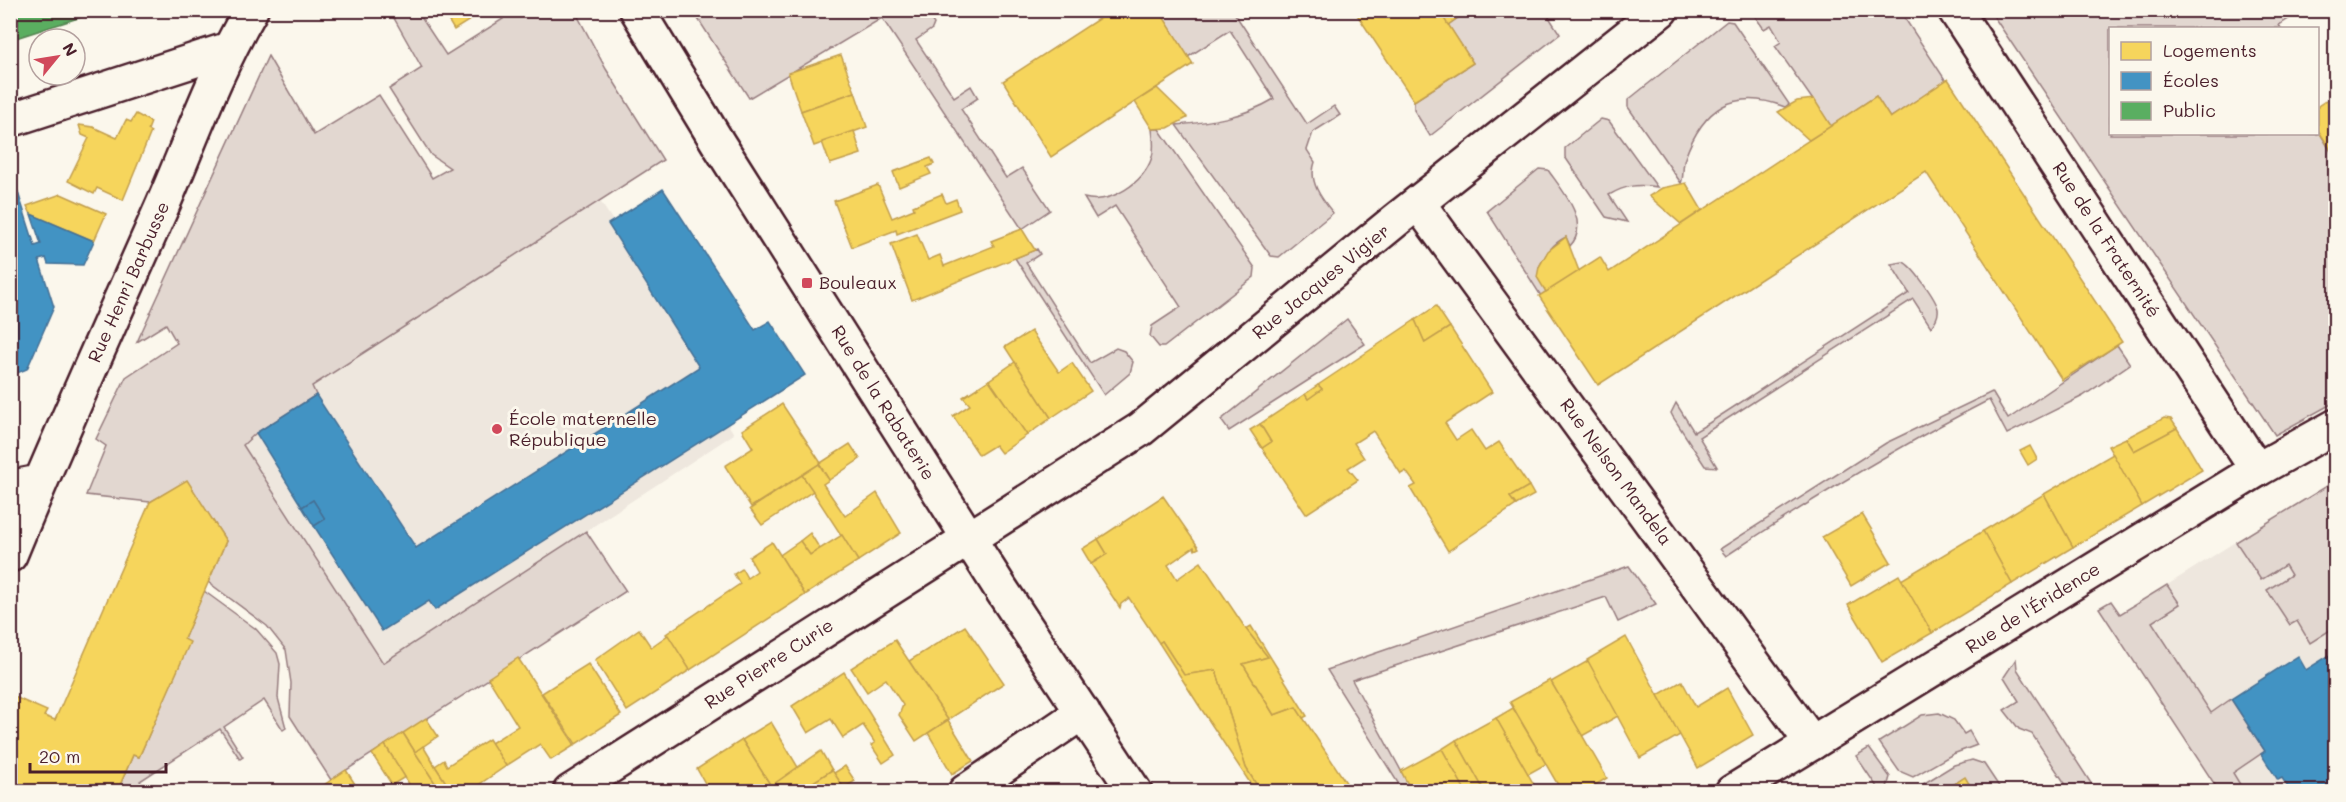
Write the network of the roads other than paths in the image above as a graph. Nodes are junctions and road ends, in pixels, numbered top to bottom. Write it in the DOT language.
graph roads {
  1 [pos="251,10"];
  2 [pos="637,10"];
  3 [pos="1661,10"];
  4 [pos="1955,10"];
  5 [pos="228,49"];
  6 [pos="10,120"];
  7 [pos="1418,203"];
  8 [pos="2336,426"];
  9 [pos="2257,470"];
  10 [pos="26,483"];
  11 [pos="969,538"];
  12 [pos="10,555"];
  13 [pos="1083,712"];
  14 [pos="1812,743"];
  15 [pos="570,792"];
  16 [pos="965,792"];
  17 [pos="1134,792"];
  18 [pos="1732,792"];
  1 -- 5 [label="street, Rue Henri Barbusse"];
  2 -- 11 [label="street, Rue de la Rabaterie"];
  3 -- 7 [label="street, Rue Jacques Vigier"];
  4 -- 9 [label="street, Rue de la Fraternité"];
  5 -- 6 [label="street"];
  5 -- 10 [label="street, Rue Henri Barbusse"];
  7 -- 11 [label="street, Rue Jacques Vigier"];
  7 -- 14 [label="street, Rue Nelson Mandela"];
  8 -- 9 [label="street, Rue de l'Éridence"];
  9 -- 14 [label="street, Rue de l'Éridence"];
  10 -- 12 [label="street, Rue Henri Barbusse"];
  11 -- 13 [label="street, Rue de la Rabaterie"];
  11 -- 15 [label="street, Rue Pierre Curie"];
  13 -- 16 [label="street"];
  13 -- 17 [label="street, Rue de la Rabaterie"];
  14 -- 18 [label="street, Rue de l'Éridence"];
}
